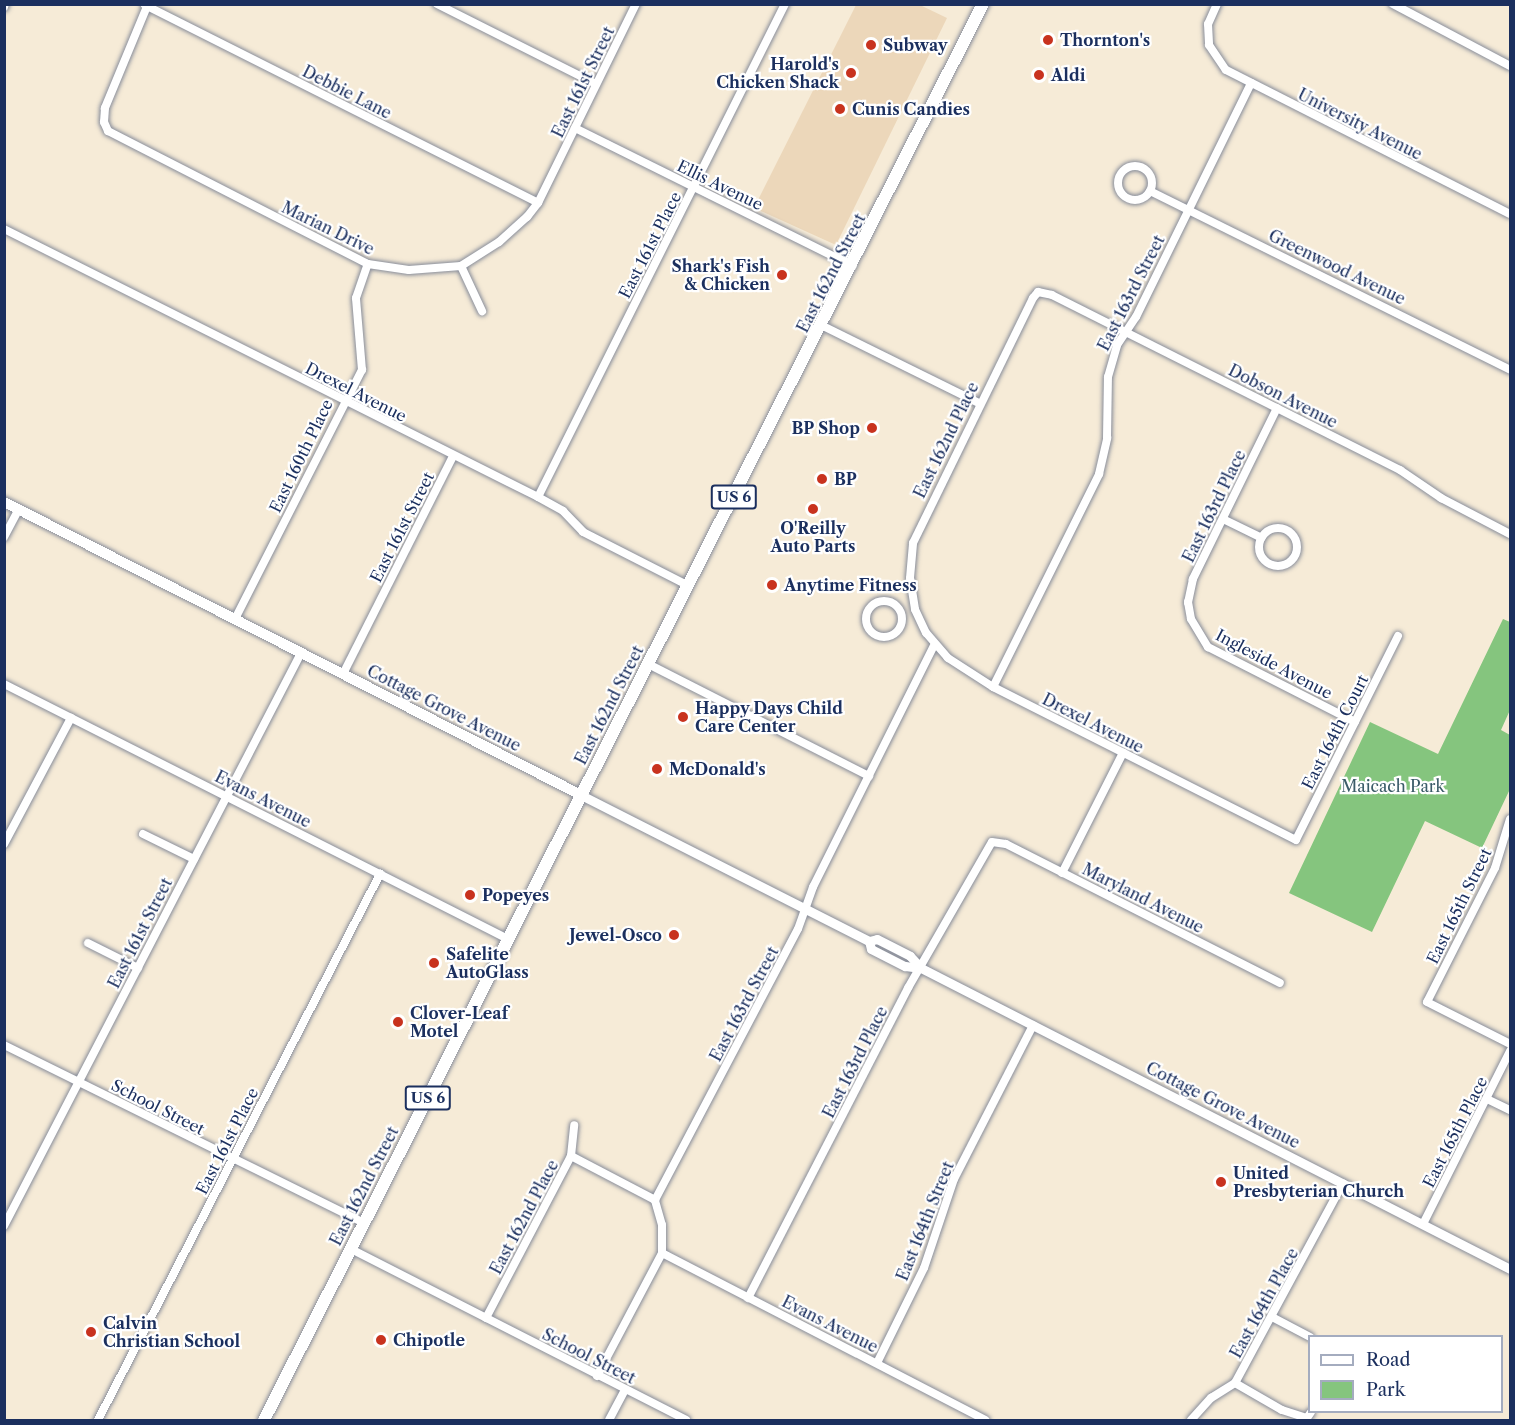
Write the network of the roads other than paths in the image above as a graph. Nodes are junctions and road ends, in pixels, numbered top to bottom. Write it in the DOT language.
graph roads {
  1 [pos="437,4"];
  2 [pos="636,4"];
  3 [pos="785,4"];
  4 [pos="983,4"];
  5 [pos="1217,4"];
  6 [pos="1393,4"];
  7 [pos="146,5"];
  8 [pos="1510,66"];
  9 [pos="1251,83"];
  10 [pos="596,84"];
  11 [pos="575,128"];
  12 [pos="694,187"];
  13 [pos="1150,191"];
  14 [pos="538,203"];
  15 [pos="1188,210"];
  16 [pos="1510,214"];
  17 [pos="4,229"];
  18 [pos="368,264"];
  19 [pos="461,266"];
  20 [pos="852,266"];
  21 [pos="1038,292"];
  22 [pos="482,311"];
  23 [pos="823,326"];
  24 [pos="1125,332"];
  25 [pos="1510,370"];
  26 [pos="344,401"];
  27 [pos="979,403"];
  28 [pos="1277,408"];
  29 [pos="453,456"];
  30 [pos="538,497"];
  31 [pos="4,502"];
  32 [pos="19,509"];
  33 [pos="1223,519"];
  34 [pos="1510,534"];
  35 [pos="4,537"];
  36 [pos="1262,538"];
  37 [pos="689,586"];
  38 [pos="915,609"];
  39 [pos="902,614"];
  40 [pos="1191,619"];
  41 [pos="236,620"];
  42 [pos="1398,636"];
  43 [pos="934,645"];
  44 [pos="301,653"];
  45 [pos="648,664"];
  46 [pos="343,674"];
  47 [pos="4,684"];
  48 [pos="993,687"];
  49 [pos="71,718"];
  50 [pos="1355,722"];
  51 [pos="1124,753"];
  52 [pos="869,776"];
  53 [pos="581,795"];
  54 [pos="227,796"];
  55 [pos="1510,819"];
  56 [pos="4,821"];
  57 [pos="14,826"];
  58 [pos="143,834"];
  59 [pos="1296,840"];
  60 [pos="992,842"];
  61 [pos="4,844"];
  62 [pos="194,859"];
  63 [pos="1062,873"];
  64 [pos="380,874"];
  65 [pos="806,909"];
  66 [pos="508,939"];
  67 [pos="88,943"];
  68 [pos="138,968"];
  69 [pos="921,968"];
  70 [pos="1280,983"];
  71 [pos="1033,1025"];
  72 [pos="1510,1044"];
  73 [pos="4,1045"];
  74 [pos="1510,1051"];
  75 [pos="79,1082"];
  76 [pos="1487,1098"];
  77 [pos="1510,1110"];
  78 [pos="574,1125"];
  79 [pos="571,1156"];
  80 [pos="233,1160"];
  81 [pos="1343,1183"];
  82 [pos="656,1200"];
  83 [pos="364,1223"];
  84 [pos="1423,1224"];
  85 [pos="4,1226"];
  86 [pos="351,1250"];
  87 [pos="662,1252"];
  88 [pos="1510,1269"];
  89 [pos="748,1298"];
  90 [pos="1272,1317"];
  91 [pos="486,1318"];
  92 [pos="1308,1336"];
  93 [pos="877,1363"];
  94 [pos="597,1376"];
  95 [pos="1235,1383"];
  96 [pos="625,1390"];
  97 [pos="1310,1413"];
  98 [pos="98,1420"];
  99 [pos="264,1420"];
  100 [pos="609,1420"];
  101 [pos="686,1420"];
  102 [pos="985,1420"];
  103 [pos="1191,1420"];
  1 -- 10 [label="street"];
  2 -- 10 [label="street, East 161st Street"];
  3 -- 12 [label="street, East 161st Place"];
  4 -- 20 [label="main road, East 162nd Street / US 6"];
  5 -- 9 [label="street, University Avenue"];
  6 -- 8 [label="street"];
  7 -- 14 [label="street, Debbie Lane"];
  7 -- 18 [label="street, Marian Drive"];
  9 -- 15 [label="street, East 163rd Street"];
  9 -- 16 [label="street, University Avenue"];
  10 -- 11 [label="street, East 161st Street"];
  11 -- 12 [label="street, Ellis Avenue"];
  11 -- 14 [label="street, East 161st Street"];
  12 -- 20 [label="street, Ellis Avenue"];
  12 -- 30 [label="street, East 161st Place"];
  13 -- 13 [label="street"];
  13 -- 15 [label="street, Greenwood Avenue"];
  14 -- 19 [label="street, Marian Drive"];
  15 -- 24 [label="street, East 163rd Street"];
  15 -- 25 [label="street, Greenwood Avenue"];
  17 -- 26 [label="street, Drexel Avenue"];
  18 -- 19 [label="street, Marian Drive"];
  18 -- 26 [label="street, East 160th Place"];
  19 -- 22 [label="street"];
  20 -- 23 [label="main road, East 162nd Street / US 6"];
  21 -- 24 [label="street, Dobson Avenue"];
  21 -- 27 [label="street, East 162nd Place"];
  23 -- 27 [label="street"];
  23 -- 37 [label="main road, East 162nd Street / US 6"];
  24 -- 28 [label="street, Dobson Avenue"];
  24 -- 48 [label="street, East 163rd Street"];
  26 -- 29 [label="street, Drexel Avenue"];
  26 -- 41 [label="street, East 160th Place"];
  27 -- 38 [label="street, East 162nd Place"];
  28 -- 33 [label="street, East 163rd Place"];
  28 -- 34 [label="street, Dobson Avenue"];
  29 -- 30 [label="street, Drexel Avenue"];
  29 -- 46 [label="street, East 161st Street"];
  30 -- 37 [label="street, Drexel Avenue"];
  31 -- 32 [label="main road, Cottage Grove Avenue"];
  32 -- 35 [label="street"];
  32 -- 41 [label="main road, Cottage Grove Avenue"];
  33 -- 36 [label="street"];
  33 -- 40 [label="street, East 163rd Place"];
  36 -- 36 [label="street"];
  37 -- 45 [label="main road, East 162nd Street / US 6"];
  38 -- 39 [label="street"];
  38 -- 43 [label="street, Drexel Avenue"];
  39 -- 39 [label="street"];
  40 -- 50 [label="street, Ingleside Avenue"];
  41 -- 44 [label="main road, Cottage Grove Avenue"];
  42 -- 50 [label="street, East 164th Court"];
  43 -- 48 [label="street, Drexel Avenue"];
  43 -- 52 [label="street, East 163rd Street"];
  44 -- 46 [label="main road, Cottage Grove Avenue"];
  44 -- 54 [label="street, East 161st Street"];
  45 -- 52 [label="street"];
  45 -- 53 [label="main road, East 162nd Street / US 6"];
  46 -- 53 [label="main road, Cottage Grove Avenue"];
  47 -- 49 [label="street, Evans Avenue"];
  48 -- 51 [label="street, Drexel Avenue"];
  49 -- 54 [label="street, Evans Avenue"];
  49 -- 57 [label="street"];
  50 -- 59 [label="street, East 164th Court"];
  51 -- 59 [label="street, Drexel Avenue"];
  51 -- 63 [label="street"];
  52 -- 65 [label="street, East 163rd Street"];
  53 -- 65 [label="street, Cottage Grove Avenue"];
  53 -- 66 [label="main road, East 162nd Street / US 6"];
  54 -- 62 [label="street, East 161st Street"];
  54 -- 64 [label="street, Evans Avenue"];
  55 -- 72 [label="street, East 165th Street"];
  56 -- 57 [label="street"];
  57 -- 61 [label="street"];
  58 -- 62 [label="street"];
  60 -- 63 [label="street, Maryland Avenue"];
  60 -- 69 [label="street, East 163rd Place"];
  62 -- 68 [label="street, East 161st Street"];
  63 -- 70 [label="street, Maryland Avenue"];
  64 -- 66 [label="street, Evans Avenue"];
  64 -- 80 [label="street, East 161st Place"];
  65 -- 69 [label="street, Cottage Grove Avenue"];
  65 -- 82 [label="street, East 163rd Street"];
  66 -- 83 [label="main road, East 162nd Street / US 6"];
  67 -- 68 [label="street"];
  68 -- 75 [label="street, East 161st Street"];
  69 -- 71 [label="street, Cottage Grove Avenue"];
  69 -- 89 [label="street, East 163rd Place"];
  71 -- 81 [label="street, Cottage Grove Avenue"];
  71 -- 93 [label="street, East 164th Street"];
  73 -- 75 [label="street, School Street"];
  74 -- 76 [label="street, East 165th Place"];
  75 -- 80 [label="street, School Street"];
  75 -- 85 [label="street, East 161st Street"];
  76 -- 77 [label="street"];
  76 -- 84 [label="street, East 165th Place"];
  78 -- 79 [label="street, East 162nd Place"];
  79 -- 82 [label="street"];
  79 -- 91 [label="street, East 162nd Place"];
  80 -- 83 [label="street, School Street"];
  80 -- 98 [label="street, East 161st Place"];
  81 -- 84 [label="street, Cottage Grove Avenue"];
  81 -- 90 [label="street, East 164th Place"];
  82 -- 87 [label="street"];
  83 -- 86 [label="main road, East 162nd Street / US 6"];
  84 -- 88 [label="street, Cottage Grove Avenue"];
  86 -- 91 [label="street, School Street"];
  86 -- 99 [label="main road, East 162nd Street / US 6"];
  87 -- 89 [label="street, Evans Avenue"];
  87 -- 94 [label="street"];
  89 -- 93 [label="street, Evans Avenue"];
  90 -- 92 [label="street"];
  90 -- 95 [label="street, East 164th Place"];
  91 -- 94 [label="street, School Street"];
  93 -- 102 [label="street, Evans Avenue"];
  94 -- 96 [label="street, School Street"];
  95 -- 97 [label="street"];
  95 -- 103 [label="street, East 164th Place"];
  96 -- 100 [label="street"];
  96 -- 101 [label="street, School Street"];
}
